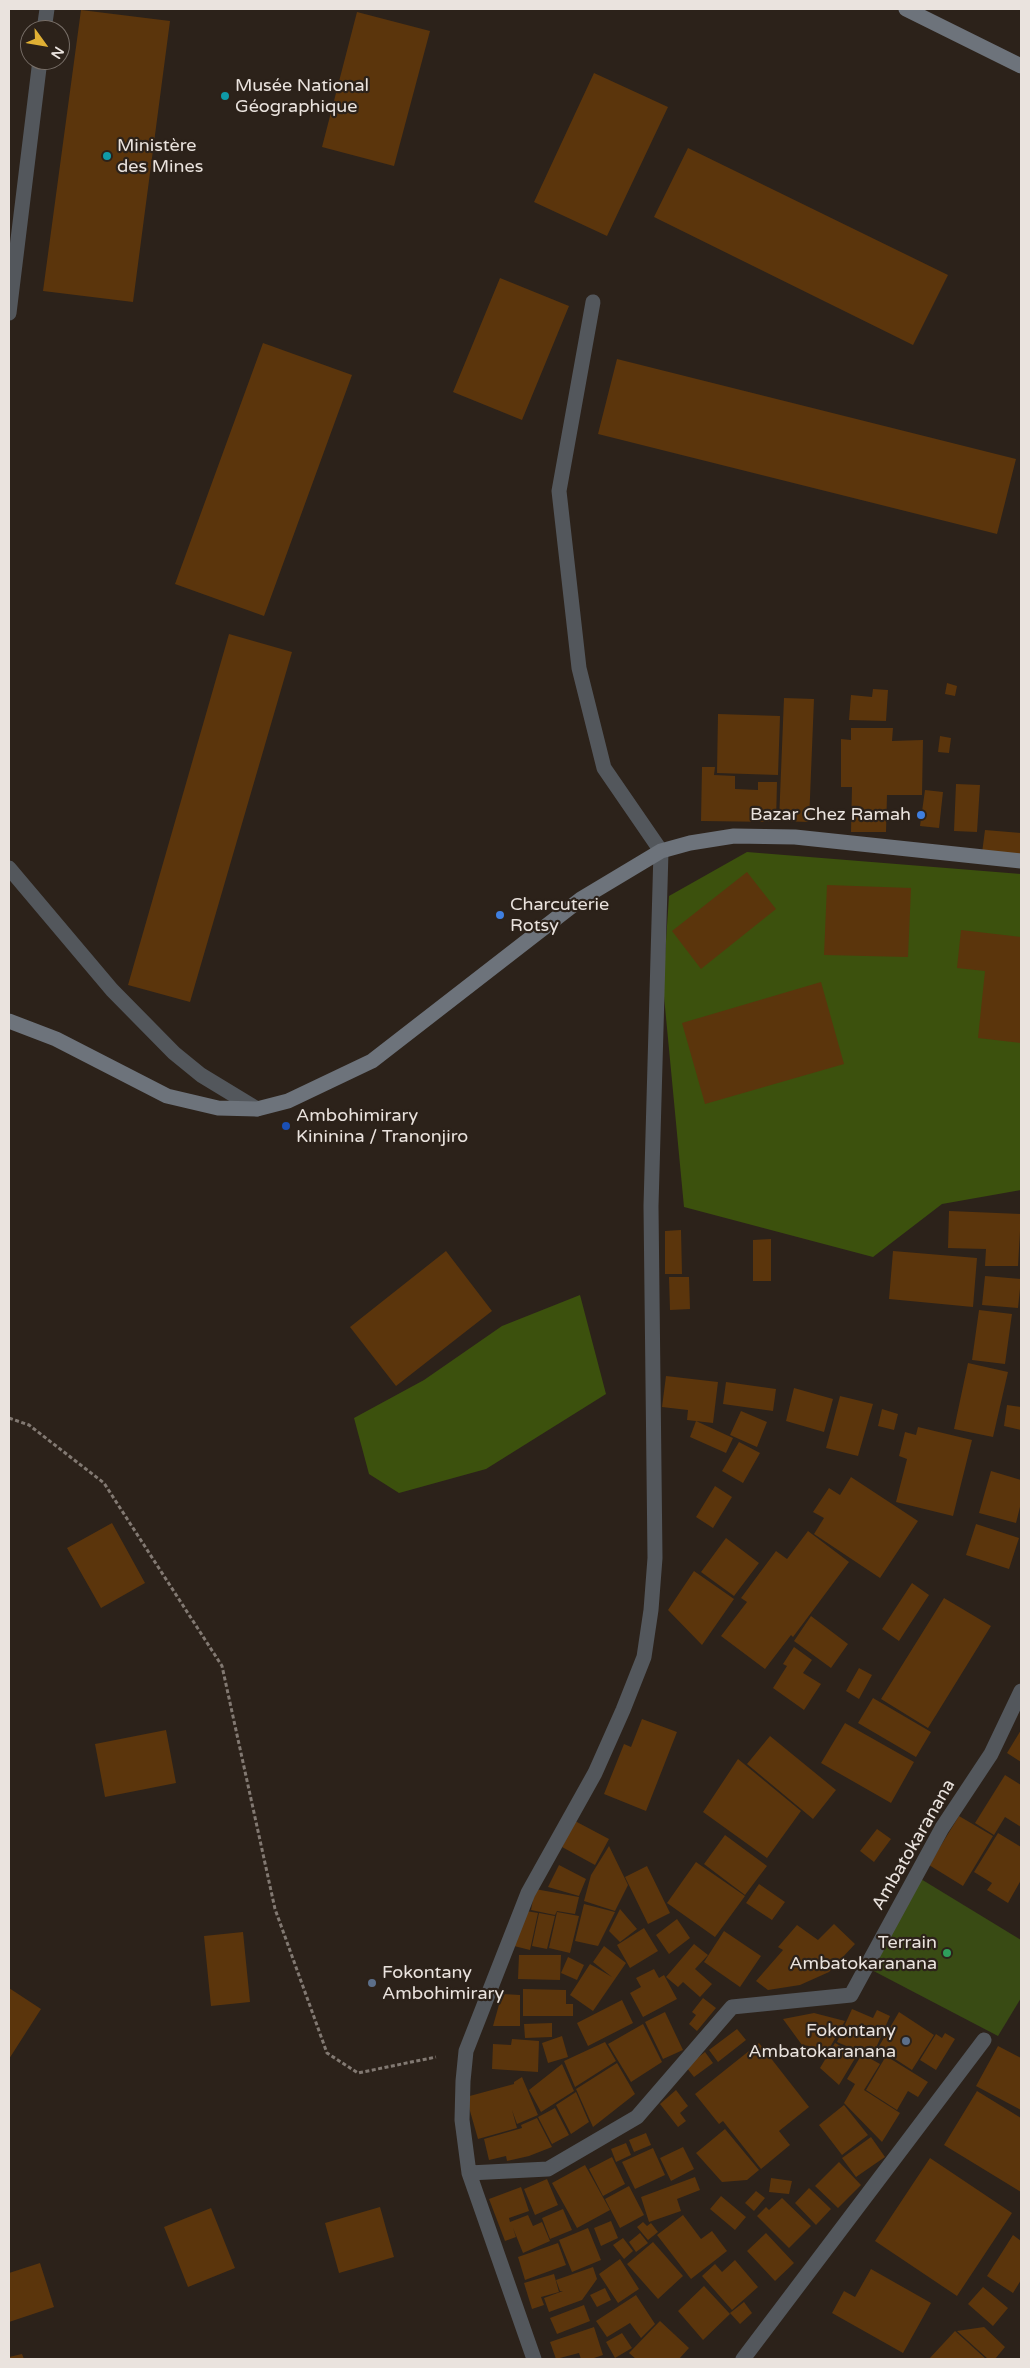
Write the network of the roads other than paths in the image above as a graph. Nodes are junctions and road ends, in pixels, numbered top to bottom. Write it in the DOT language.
graph roads {
  1 [pos="906,9"];
  2 [pos="1021,66"];
  3 [pos="39,70"];
  4 [pos="593,302"];
  5 [pos="9,313"];
  6 [pos="661,851"];
  7 [pos="1021,861"];
  8 [pos="9,868"];
  9 [pos="9,1021"];
  10 [pos="257,1109"];
  11 [pos="1021,1691"];
  12 [pos="984,2040"];
  13 [pos="469,2173"];
  14 [pos="534,2359"];
  15 [pos="743,2359"];
  1 -- 2 [label="street"];
  3 -- 5 [label="street"];
  4 -- 6 [label="street"];
  6 -- 7 [label="street"];
  6 -- 10 [label="street"];
  6 -- 13 [label="street"];
  8 -- 10 [label="street"];
  9 -- 10 [label="street"];
  11 -- 13 [label="street, Ambatokaranana"];
  12 -- 15 [label="street"];
  13 -- 14 [label="street"];
}
